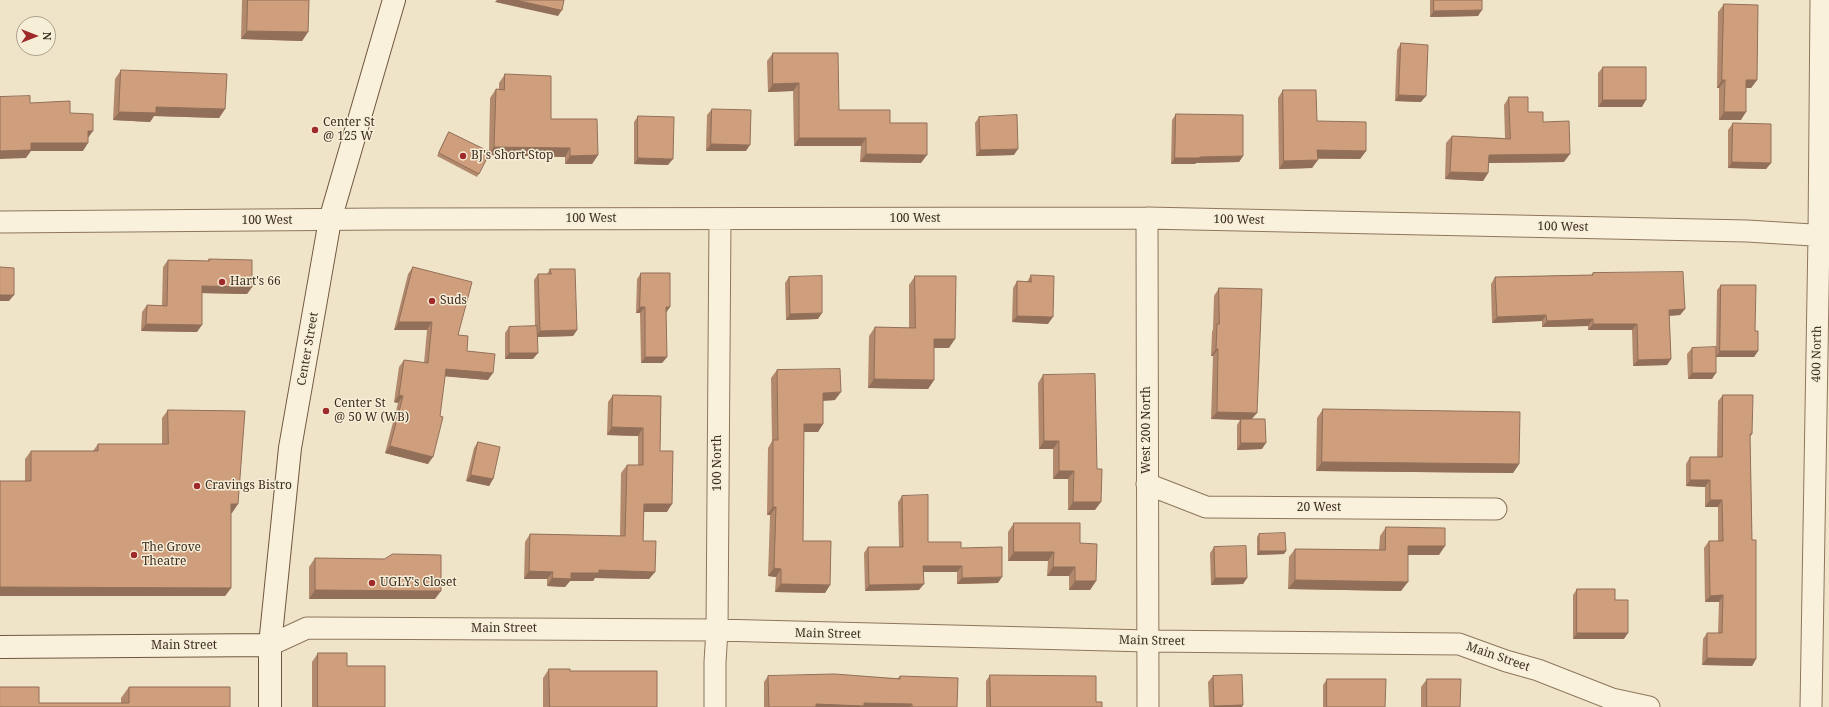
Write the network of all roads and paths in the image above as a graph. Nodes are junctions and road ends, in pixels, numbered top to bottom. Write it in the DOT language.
graph roads {
  1 [pos="394,0"];
  2 [pos="1821,0"];
  3 [pos="1147,218"];
  4 [pos="720,219"];
  5 [pos="330,220"];
  6 [pos="0,222"];
  7 [pos="1824,236"];
  8 [pos="1147,484"];
  9 [pos="1496,509"];
  10 [pos="717,630"];
  11 [pos="1148,642"];
  12 [pos="270,645"];
  13 [pos="0,647"];
  14 [pos="270,707"];
  15 [pos="715,707"];
  16 [pos="1148,707"];
  17 [pos="1649,707"];
  18 [pos="1811,707"];
  1 -- 5 [label="main road, Center Street"];
  2 -- 7 [label="street, 400 North"];
  3 -- 4 [label="street, 100 West"];
  3 -- 7 [label="street, 100 West"];
  3 -- 8 [label="street, West 200 North"];
  4 -- 5 [label="street, 100 West"];
  4 -- 10 [label="street, 100 North"];
  5 -- 6 [label="street, 100 West"];
  5 -- 12 [label="main road, Center Street"];
  7 -- 18 [label="street, 400 North"];
  8 -- 9 [label="street, 20 West"];
  8 -- 11 [label="street, West 200 North"];
  10 -- 11 [label="street, Main Street"];
  10 -- 12 [label="street, Main Street"];
  10 -- 15 [label="street, 100 North"];
  11 -- 16 [label="street, West 200 North"];
  11 -- 17 [label="street, Main Street"];
  12 -- 13 [label="main road, Main Street"];
  12 -- 14 [label="main road, Center Street"];
}
